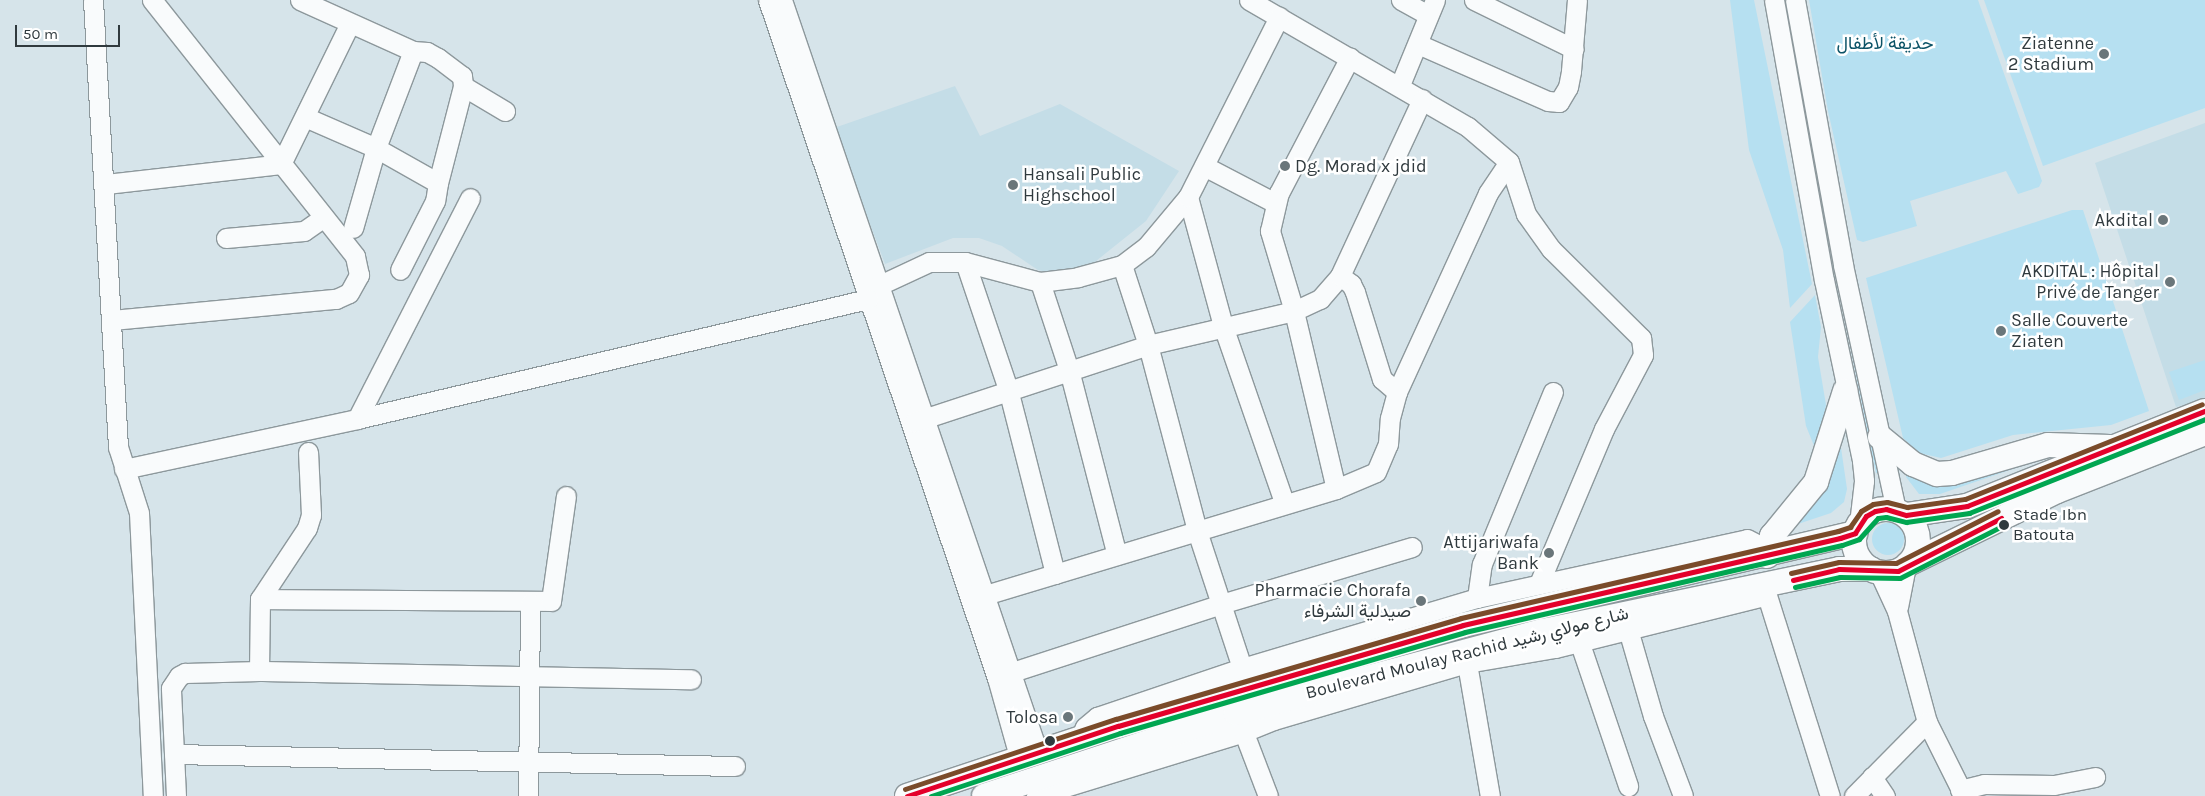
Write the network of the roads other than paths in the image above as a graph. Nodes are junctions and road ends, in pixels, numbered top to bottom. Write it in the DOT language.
graph roads {
  1 [pos="93,0"];
  2 [pos="152,0"];
  3 [pos="300,0"];
  4 [pos="768,0"];
  5 [pos="782,0"];
  6 [pos="1249,0"];
  7 [pos="1401,0"];
  8 [pos="1474,0"];
  9 [pos="1577,0"];
  10 [pos="1774,0"];
  11 [pos="1795,0"];
  12 [pos="1431,7"];
  13 [pos="1279,17"];
  14 [pos="349,25"];
  15 [pos="1418,44"];
  16 [pos="1574,49"];
  17 [pos="413,51"];
  18 [pos="1350,57"];
  19 [pos="1400,85"];
  20 [pos="463,86"];
  21 [pos="1422,99"];
  22 [pos="505,111"];
  23 [pos="305,117"];
  24 [pos="376,148"];
  25 [pos="1509,162"];
  26 [pos="281,164"];
  27 [pos="1204,166"];
  28 [pos="438,183"];
  29 [pos="106,184"];
  30 [pos="1188,197"];
  31 [pos="470,198"];
  32 [pos="1275,203"];
  33 [pos="324,217"];
  34 [pos="353,228"];
  35 [pos="226,238"];
  36 [pos="965,262"];
  37 [pos="1122,265"];
  38 [pos="400,270"];
  39 [pos="1340,276"];
  40 [pos="1040,282"];
  41 [pos="871,292"];
  42 [pos="1294,311"];
  43 [pos="112,320"];
  44 [pos="1223,326"];
  45 [pos="1148,345"];
  46 [pos="1070,370"];
  47 [pos="1008,389"];
  48 [pos="1845,391"];
  49 [pos="1398,392"];
  50 [pos="1553,392"];
  51 [pos="2205,411"];
  52 [pos="358,419"];
  53 [pos="917,421"];
  54 [pos="2205,433"];
  55 [pos="1880,436"];
  56 [pos="2112,448"];
  57 [pos="308,452"];
  58 [pos="124,469"];
  59 [pos="1336,489"];
  60 [pos="566,496"];
  61 [pos="1284,502"];
  62 [pos="1901,513"];
  63 [pos="1857,528"];
  64 [pos="1197,531"];
  65 [pos="1776,531"];
  66 [pos="1747,539"];
  67 [pos="1412,547"];
  68 [pos="1117,555"];
  69 [pos="1765,556"];
  70 [pos="1907,565"];
  71 [pos="1875,570"];
  72 [pos="1055,574"];
  73 [pos="1539,584"];
  74 [pos="1765,591"];
  75 [pos="977,597"];
  76 [pos="260,598"];
  77 [pos="1477,598"];
  78 [pos="530,603"];
  79 [pos="1221,604"];
  80 [pos="1897,611"];
  81 [pos="1626,622"];
  82 [pos="1576,632"];
  83 [pos="1466,657"];
  84 [pos="1242,668"];
  85 [pos="259,671"];
  86 [pos="528,675"];
  87 [pos="1004,675"];
  88 [pos="691,679"];
  89 [pos="1927,722"];
  90 [pos="1240,723"];
  91 [pos="1079,740"];
  92 [pos="174,754"];
  93 [pos="1029,756"];
  94 [pos="527,759"];
  95 [pos="735,766"];
  96 [pos="1872,777"];
  97 [pos="2095,777"];
  98 [pos="1628,786"];
  99 [pos="1962,793"];
  100 [pos="152,796"];
  101 [pos="176,796"];
  102 [pos="528,796"];
  103 [pos="907,796"];
  104 [pos="984,796"];
  105 [pos="1036,796"];
  106 [pos="1268,796"];
  107 [pos="1490,796"];
  108 [pos="1683,796"];
  109 [pos="1830,796"];
  110 [pos="1854,796"];
  111 [pos="1884,796"];
  1 -- 29 [label="street"];
  2 -- 26 [label="street"];
  3 -- 14 [label="street"];
  4 -- 41 [label="street"];
  5 -- 41 [label="street"];
  6 -- 13 [label="street"];
  7 -- 12 [label="street"];
  8 -- 16 [label="street"];
  9 -- 16 [label="street"];
  10 -- 48 [label="street"];
  11 -- 55 [label="street"];
  12 -- 15 [label="street"];
  13 -- 18 [label="street"];
  13 -- 27 [label="street"];
  14 -- 17 [label="street"];
  14 -- 23 [label="street"];
  15 -- 16 [label="street"];
  15 -- 19 [label="street"];
  17 -- 20 [label="street"];
  17 -- 24 [label="street"];
  18 -- 19 [label="street"];
  18 -- 32 [label="street"];
  19 -- 21 [label="street"];
  20 -- 22 [label="street"];
  20 -- 28 [label="street"];
  21 -- 25 [label="street"];
  21 -- 39 [label="street"];
  23 -- 24 [label="street"];
  23 -- 26 [label="street"];
  24 -- 28 [label="street"];
  24 -- 34 [label="street"];
  25 -- 49 [label="street"];
  25 -- 73 [label="street"];
  26 -- 29 [label="street"];
  26 -- 33 [label="street"];
  27 -- 30 [label="street"];
  27 -- 32 [label="street"];
  28 -- 38 [label="street"];
  29 -- 43 [label="street"];
  30 -- 37 [label="street"];
  30 -- 44 [label="street"];
  31 -- 52 [label="street"];
  32 -- 42 [label="street"];
  33 -- 35 [label="street"];
  33 -- 43 [label="street"];
  36 -- 40 [label="street"];
  36 -- 41 [label="street"];
  36 -- 47 [label="street"];
  37 -- 40 [label="street"];
  37 -- 45 [label="street"];
  39 -- 42 [label="street"];
  39 -- 49 [label="street"];
  40 -- 46 [label="street"];
  41 -- 52 [label="street"];
  41 -- 53 [label="street"];
  42 -- 44 [label="street"];
  42 -- 59 [label="street"];
  43 -- 58 [label="street"];
  44 -- 45 [label="street"];
  44 -- 61 [label="street"];
  45 -- 46 [label="street"];
  45 -- 64 [label="street"];
  46 -- 47 [label="street"];
  46 -- 68 [label="street"];
  47 -- 53 [label="street"];
  47 -- 72 [label="street"];
  48 -- 63 [label="street"];
  48 -- 65 [label="main road"];
  49 -- 59 [label="street"];
  50 -- 77 [label="street"];
  51 -- 56 [label="main road"];
  52 -- 58 [label="street"];
  53 -- 75 [label="street"];
  54 -- 70 [label="main road"];
  55 -- 56 [label="main road"];
  55 -- 62 [label="street"];
  56 -- 62 [label="main road"];
  57 -- 76 [label="street"];
  58 -- 100 [label="street"];
  59 -- 61 [label="street"];
  60 -- 78 [label="street"];
  61 -- 64 [label="street"];
  62 -- 63 [label="main road"];
  62 -- 70 [label="main road"];
  63 -- 69 [label="main road, Boulevard Moulay Rachid شارع مولاي رشيد"];
  63 -- 71 [label="main road"];
  64 -- 68 [label="street"];
  64 -- 79 [label="street"];
  65 -- 66 [label="street"];
  65 -- 69 [label="main road"];
  66 -- 69 [label="street"];
  66 -- 73 [label="street"];
  67 -- 79 [label="street"];
  68 -- 72 [label="street"];
  69 -- 91 [label="main road, Boulevard Moulay Rachid شارع مولاي رشيد"];
  70 -- 71 [label="main road"];
  70 -- 80 [label="street"];
  71 -- 74 [label="main road, Boulevard Moulay Rachid شارع مولاي رشيد"];
  71 -- 80 [label="street"];
  72 -- 75 [label="street"];
  73 -- 77 [label="street"];
  74 -- 81 [label="main road, Boulevard Moulay Rachid شارع مولاي رشيد"];
  74 -- 109 [label="street"];
  75 -- 87 [label="street"];
  76 -- 78 [label="street"];
  76 -- 85 [label="street"];
  77 -- 84 [label="street"];
  78 -- 86 [label="street"];
  79 -- 84 [label="street"];
  79 -- 87 [label="street"];
  80 -- 89 [label="street"];
  81 -- 82 [label="main road, Boulevard Moulay Rachid شارع مولاي رشيد"];
  81 -- 108 [label="street"];
  82 -- 83 [label="main road, Boulevard Moulay Rachid شارع مولاي رشيد"];
  82 -- 98 [label="street"];
  83 -- 90 [label="main road, Boulevard Moulay Rachid شارع مولاي رشيد"];
  83 -- 107 [label="street"];
  84 -- 91 [label="street"];
  85 -- 86 [label="street"];
  85 -- 92 [label="street"];
  86 -- 88 [label="street"];
  86 -- 94 [label="street"];
  87 -- 93 [label="street"];
  89 -- 96 [label="street"];
  89 -- 99 [label="street"];
  90 -- 104 [label="main road, Boulevard Moulay Rachid شارع مولاي رشيد"];
  90 -- 105 [label="street"];
  90 -- 106 [label="street"];
  91 -- 93 [label="main road, Boulevard Moulay Rachid شارع مولاي رشيد"];
  92 -- 94 [label="street"];
  92 -- 101 [label="street"];
  93 -- 103 [label="main road, Boulevard Moulay Rachid شارع مولاي رشيد"];
  94 -- 95 [label="street"];
  94 -- 102 [label="street"];
  96 -- 110 [label="street"];
  96 -- 111 [label="street"];
  97 -- 99 [label="street"];
}
